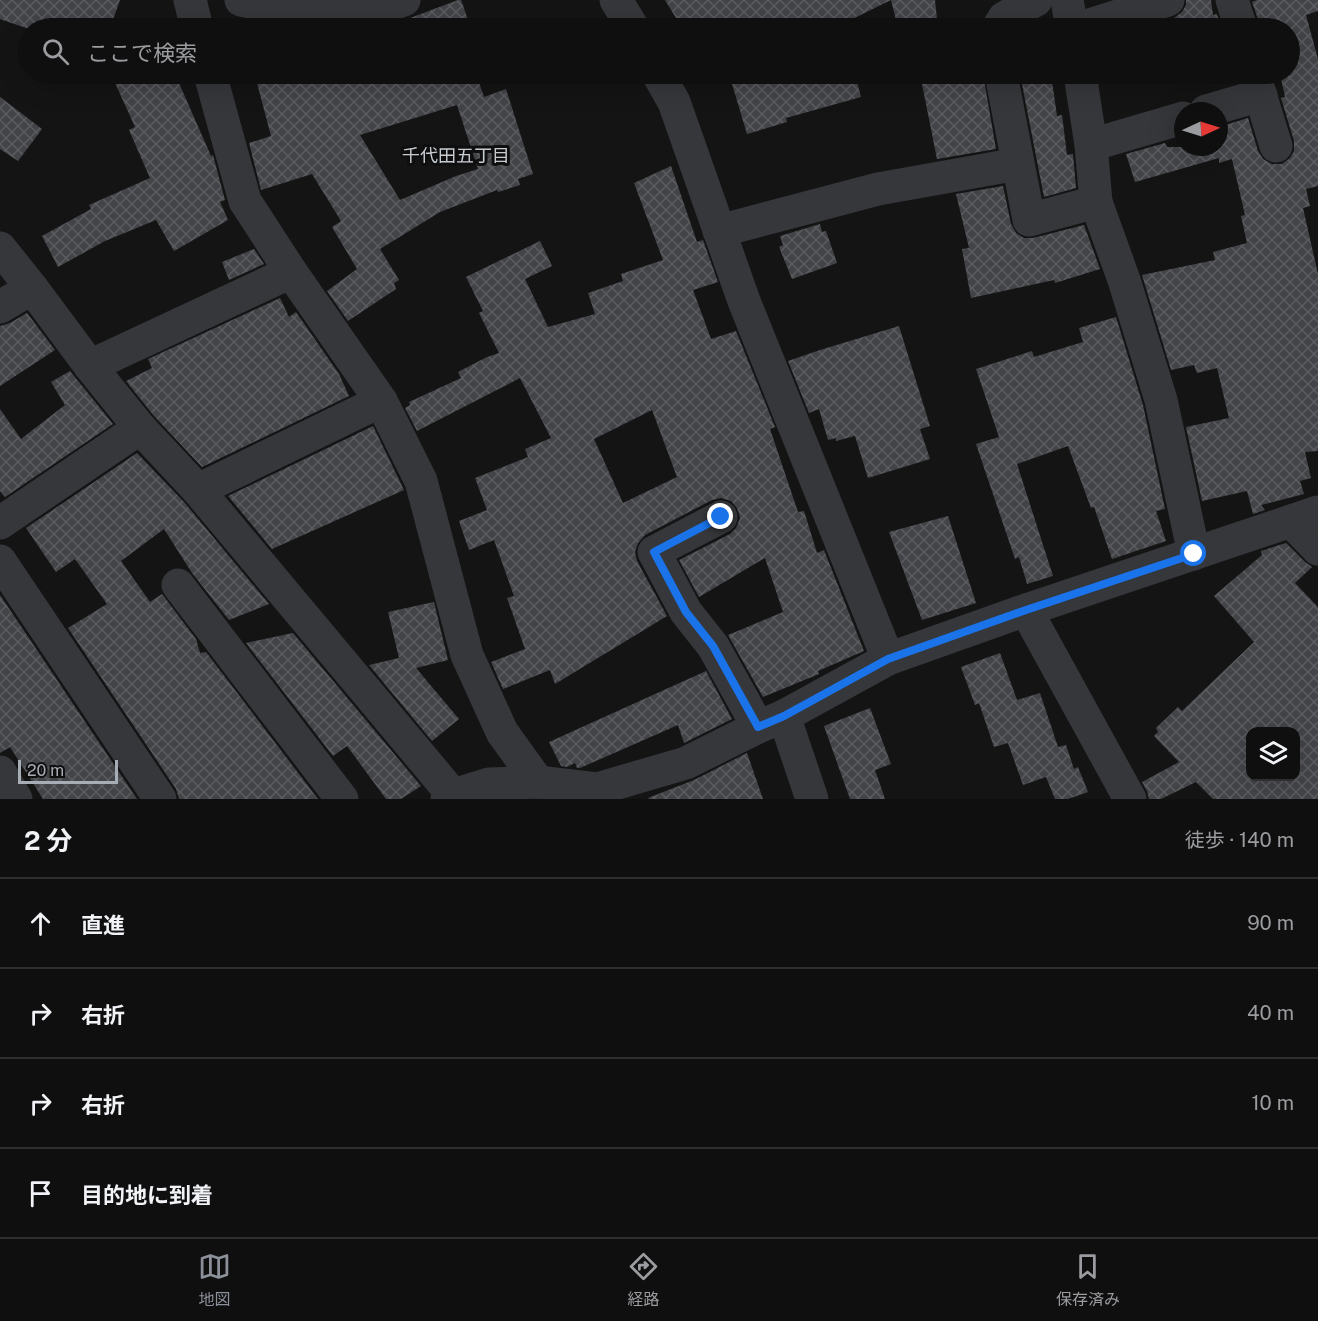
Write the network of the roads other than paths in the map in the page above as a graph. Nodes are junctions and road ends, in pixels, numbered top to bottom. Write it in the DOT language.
graph roads {
  1 [pos="190,0"];
  2 [pos="242,0"];
  3 [pos="404,0"];
  4 [pos="616,0"];
  5 [pos="1036,0"];
  6 [pos="1067,0"];
  7 [pos="1168,0"];
  8 [pos="1232,0"];
  9 [pos="194,18"];
  10 [pos="627,18"];
  11 [pos="1004,18"];
  12 [pos="1070,18"];
  13 [pos="1111,18"];
  14 [pos="1237,18"];
  15 [pos="213,84"];
  16 [pos="664,84"];
  17 [pos="1003,84"];
  18 [pos="1082,84"];
  19 [pos="1258,84"];
  20 [pos="1223,102"];
  21 [pos="1174,121"];
  22 [pos="1091,145"];
  23 [pos="1276,146"];
  24 [pos="1018,164"];
  25 [pos="1096,202"];
  26 [pos="719,231"];
  27 [pos="0,248"];
  28 [pos="291,272"];
  29 [pos="32,288"];
  30 [pos="0,307"];
  31 [pos="90,366"];
  32 [pos="381,401"];
  33 [pos="140,428"];
  34 [pos="198,490"];
  35 [pos="721,517"];
  36 [pos="1304,517"];
  37 [pos="0,524"];
  38 [pos="1318,549"];
  39 [pos="1194,554"];
  40 [pos="0,561"];
  41 [pos="178,585"];
  42 [pos="1026,610"];
  43 [pos="888,659"];
  44 [pos="771,722"];
  45 [pos="0,772"];
  46 [pos="538,782"];
  47 [pos="450,797"];
  48 [pos="16,799"];
  49 [pos="160,799"];
  50 [pos="342,799"];
  51 [pos="812,799"];
  52 [pos="1130,799"];
  1 -- 9 [label="street"];
  2 -- 3 [label="street"];
  4 -- 10 [label="street"];
  5 -- 11 [label="street"];
  6 -- 12 [label="street"];
  7 -- 13 [label="street"];
  8 -- 14 [label="street"];
  15 -- 28 [label="street"];
  16 -- 26 [label="street"];
  17 -- 24 [label="street"];
  18 -- 22 [label="street"];
  19 -- 20 [label="street"];
  19 -- 23 [label="street"];
  21 -- 22 [label="street"];
  22 -- 25 [label="street"];
  24 -- 25 [label="street"];
  24 -- 26 [label="street"];
  25 -- 39 [label="street"];
  26 -- 43 [label="street"];
  27 -- 29 [label="street"];
  28 -- 31 [label="street"];
  28 -- 32 [label="street"];
  29 -- 30 [label="street"];
  29 -- 31 [label="street"];
  31 -- 33 [label="street"];
  32 -- 34 [label="street"];
  32 -- 46 [label="street"];
  33 -- 34 [label="street"];
  33 -- 37 [label="street"];
  34 -- 47 [label="street"];
  35 -- 44 [label="street"];
  36 -- 38 [label="street"];
  36 -- 39 [label="street"];
  39 -- 42 [label="street"];
  40 -- 49 [label="street"];
  41 -- 50 [label="street"];
  42 -- 43 [label="street"];
  42 -- 52 [label="street"];
  43 -- 44 [label="street"];
  44 -- 46 [label="street"];
  44 -- 51 [label="street"];
  45 -- 48 [label="street"];
  46 -- 47 [label="street"];
}
